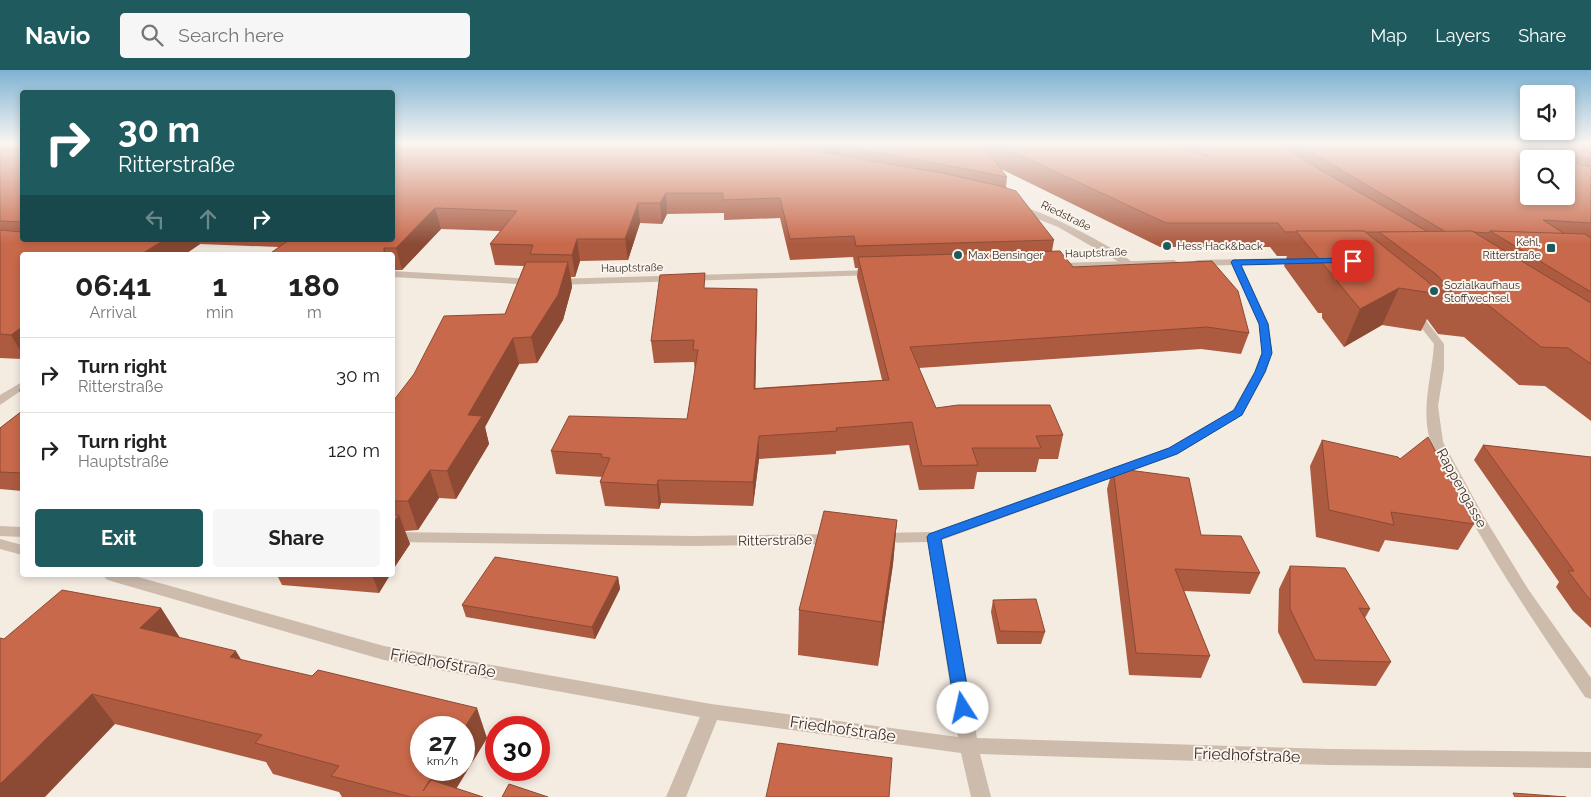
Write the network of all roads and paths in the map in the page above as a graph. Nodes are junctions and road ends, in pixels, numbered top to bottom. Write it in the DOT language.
graph roads {
  1 [pos="1009,205"];
  2 [pos="1313,261"];
  3 [pos="1236,262"];
  4 [pos="1129,264"];
  5 [pos="1050,267"];
  6 [pos="890,272"];
  7 [pos="395,274"];
  8 [pos="1408,308"];
  9 [pos="20,387"];
  10 [pos="0,402"];
  11 [pos="0,531"];
  12 [pos="20,532"];
  13 [pos="395,537"];
  14 [pos="934,537"];
  15 [pos="841,539"];
  16 [pos="870,539"];
  17 [pos="0,544"];
  18 [pos="20,549"];
  19 [pos="117,577"];
  20 [pos="1591,692"];
  21 [pos="711,712"];
  22 [pos="969,746"];
  23 [pos="1591,760"];
  24 [pos="676,797"];
  25 [pos="982,797"];
  1 -- 4 [label="street, Riedstraße"];
  2 -- 3 [label="street, Hauptstraße"];
  3 -- 4 [label="street, Hauptstraße"];
  3 -- 14 [label="street"];
  4 -- 5 [label="street, Hauptstraße"];
  6 -- 7 [label="street, Hauptstraße"];
  8 -- 20 [label="street, Rappengasse"];
  9 -- 10 [label="street"];
  11 -- 12 [label="street"];
  13 -- 15 [label="street, Ritterstraße"];
  14 -- 16 [label="street"];
  14 -- 22 [label="street"];
  17 -- 18 [label="street"];
  19 -- 21 [label="street, Friedhofstraße"];
  21 -- 22 [label="street, Friedhofstraße"];
  21 -- 24 [label="street"];
  22 -- 23 [label="street, Friedhofstraße"];
  22 -- 25 [label="street"];
}
